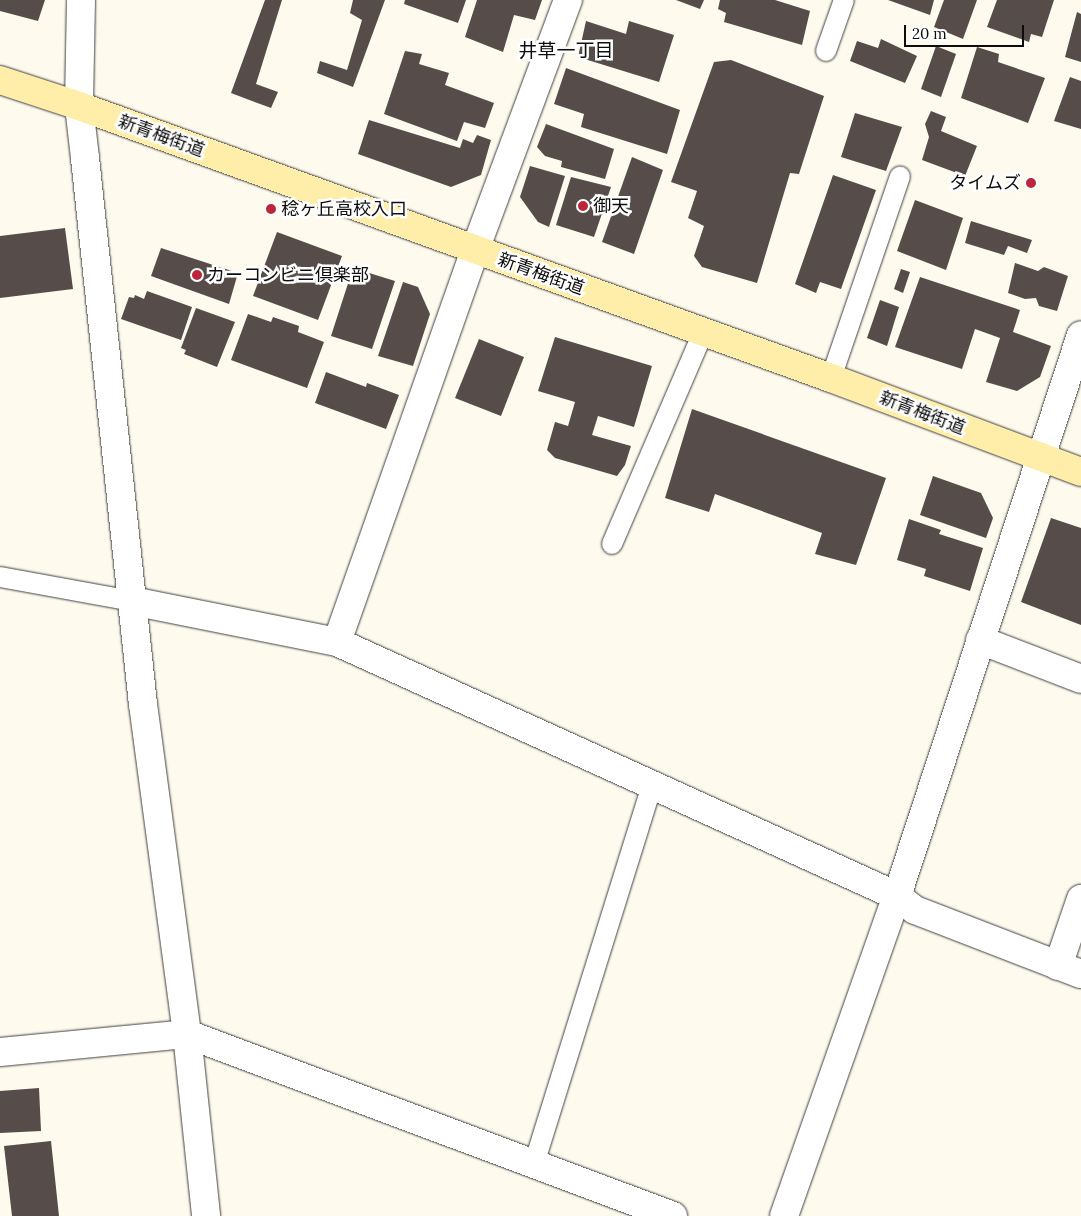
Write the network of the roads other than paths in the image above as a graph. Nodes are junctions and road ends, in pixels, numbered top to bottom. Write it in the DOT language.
graph roads {
  1 [pos="81,0"];
  2 [pos="568,0"];
  3 [pos="844,0"];
  4 [pos="826,51"];
  5 [pos="0,80"];
  6 [pos="79,106"];
  7 [pos="900,177"];
  8 [pos="475,250"];
  9 [pos="703,333"];
  10 [pos="1081,335"];
  11 [pos="831,378"];
  12 [pos="1041,457"];
  13 [pos="1081,472"];
  14 [pos="612,544"];
  15 [pos="0,576"];
  16 [pos="132,601"];
  17 [pos="980,640"];
  18 [pos="337,642"];
  19 [pos="1081,679"];
  20 [pos="652,785"];
  21 [pos="897,896"];
  22 [pos="1081,899"];
  23 [pos="1069,970"];
  24 [pos="187,1034"];
  25 [pos="0,1052"];
  26 [pos="534,1164"];
  27 [pos="206,1216"];
  28 [pos="673,1216"];
  29 [pos="784,1216"];
  1 -- 6 [label="street"];
  2 -- 8 [label="street"];
  3 -- 4 [label="lane"];
  5 -- 6 [label="main road, 新青梅街道"];
  6 -- 8 [label="main road, 新青梅街道"];
  6 -- 16 [label="street"];
  7 -- 11 [label="lane"];
  8 -- 9 [label="main road, 新青梅街道"];
  8 -- 18 [label="street"];
  9 -- 11 [label="main road, 新青梅街道"];
  9 -- 14 [label="lane"];
  10 -- 12 [label="street"];
  11 -- 12 [label="main road, 新青梅街道"];
  12 -- 13 [label="main road, 新青梅街道"];
  12 -- 17 [label="street"];
  15 -- 16 [label="lane"];
  16 -- 18 [label="street"];
  16 -- 24 [label="street"];
  17 -- 19 [label="street"];
  17 -- 21 [label="street"];
  18 -- 20 [label="street"];
  20 -- 21 [label="street"];
  20 -- 26 [label="lane"];
  21 -- 23 [label="street"];
  21 -- 29 [label="street"];
  22 -- 23 [label="street"];
  24 -- 25 [label="street"];
  24 -- 26 [label="street"];
  24 -- 27 [label="street"];
  26 -- 28 [label="street"];
}
